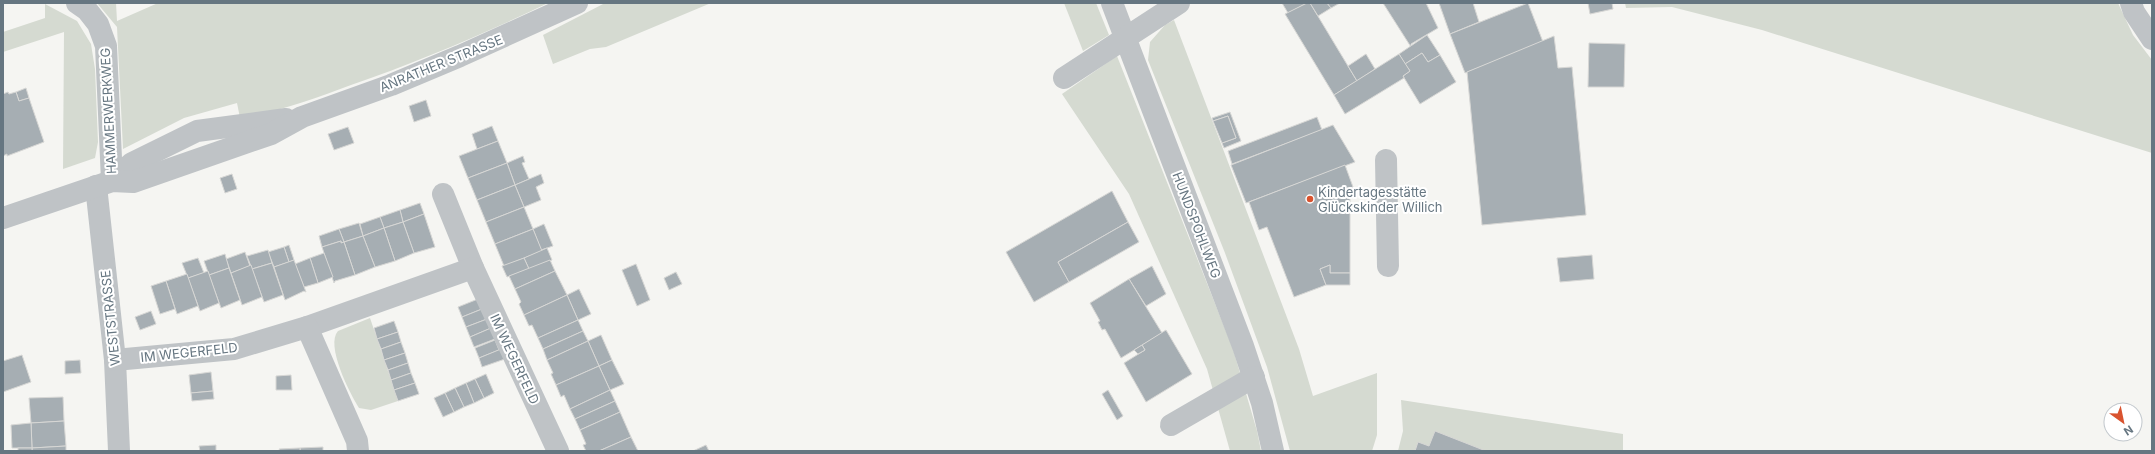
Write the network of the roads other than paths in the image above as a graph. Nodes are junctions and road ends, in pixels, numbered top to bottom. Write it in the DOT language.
graph roads {
  1 [pos="77,3"];
  2 [pos="577,3"];
  3 [pos="1112,3"];
  4 [pos="1179,3"];
  5 [pos="2131,3"];
  6 [pos="1125,38"];
  7 [pos="2152,39"];
  8 [pos="1064,78"];
  9 [pos="1386,160"];
  10 [pos="104,184"];
  11 [pos="443,194"];
  12 [pos="3,218"];
  13 [pos="1388,266"];
  14 [pos="473,268"];
  15 [pos="307,327"];
  16 [pos="115,360"];
  17 [pos="1254,378"];
  18 [pos="1171,425"];
  19 [pos="118,451"];
  20 [pos="358,451"];
  21 [pos="558,451"];
  22 [pos="1273,451"];
  1 -- 10 [label="street, HAMMERWERKWEG"];
  2 -- 10 [label="street, ANRATHER STRASSE"];
  3 -- 6 [label="street, HUNDSPOHLWEG"];
  4 -- 6 [label="street"];
  5 -- 7 [label="street"];
  6 -- 8 [label="street"];
  6 -- 17 [label="street, HUNDSPOHLWEG"];
  9 -- 13 [label="street"];
  10 -- 12 [label="street, ANRATHER STRASSE"];
  10 -- 16 [label="street, WESTSTRASSE"];
  11 -- 14 [label="street, IM WEGERFELD"];
  14 -- 15 [label="street, IM WEGERFELD"];
  14 -- 21 [label="street, IM WEGERFELD"];
  15 -- 16 [label="street, IM WEGERFELD"];
  15 -- 20 [label="street"];
  16 -- 19 [label="street, WESTSTRASSE"];
  17 -- 18 [label="street"];
  17 -- 22 [label="street, HUNDSPOHLWEG"];
}
